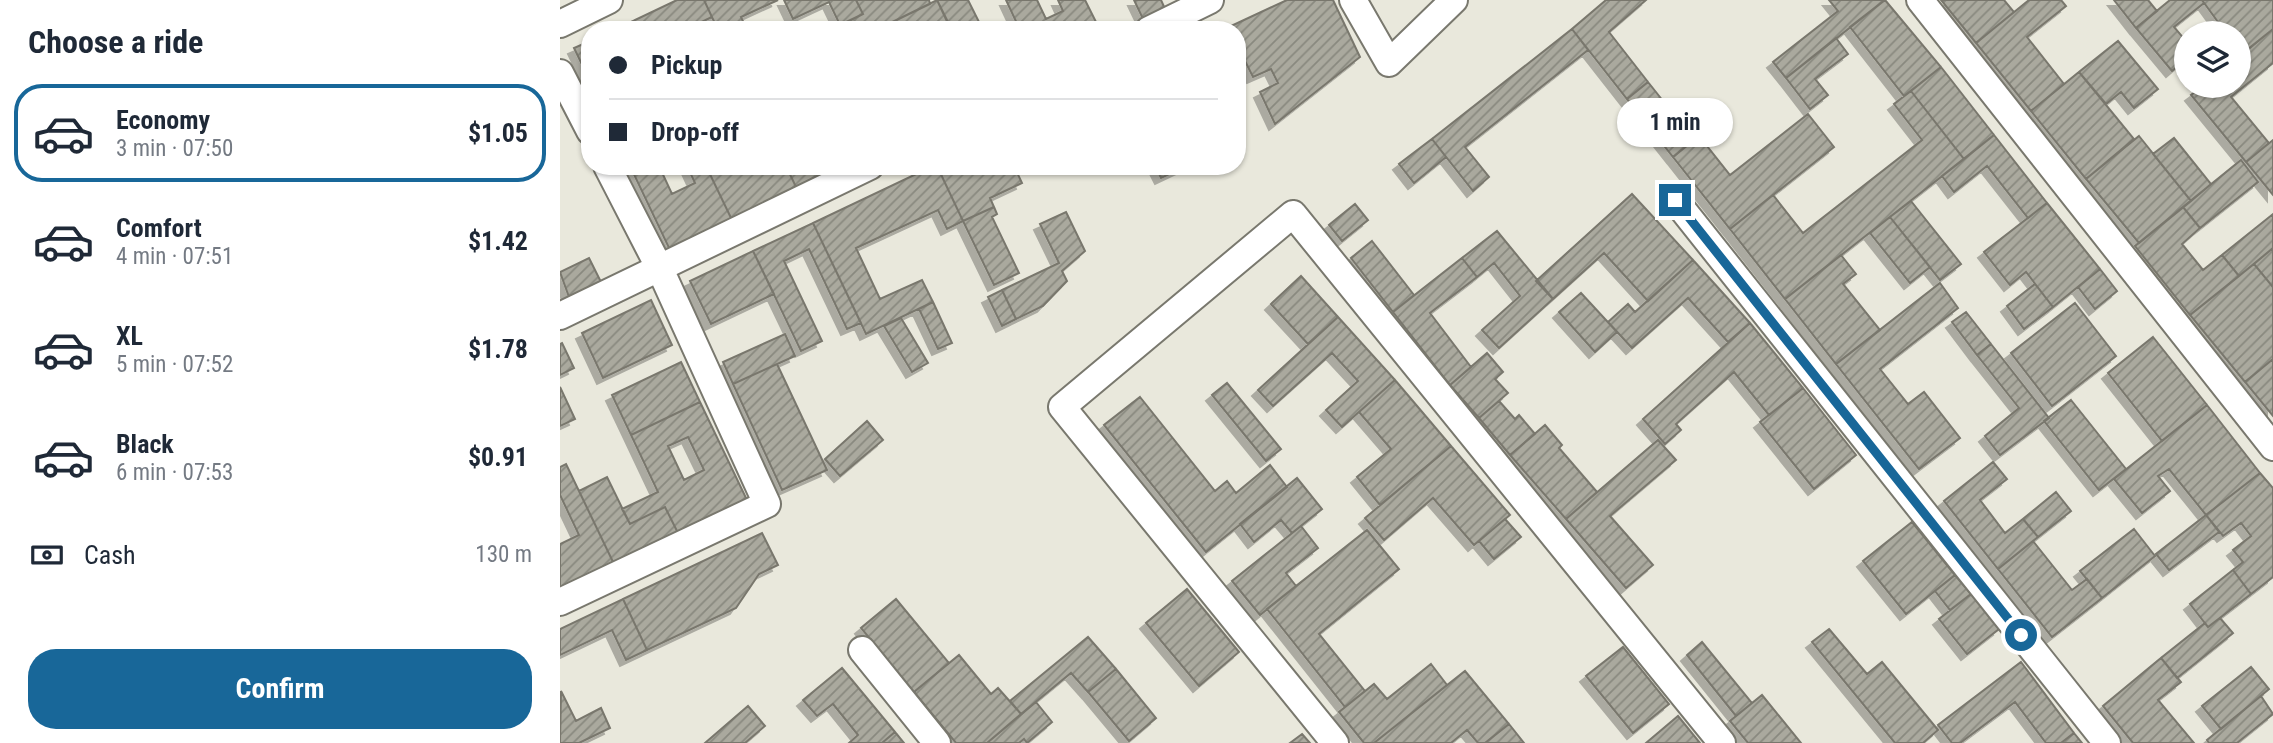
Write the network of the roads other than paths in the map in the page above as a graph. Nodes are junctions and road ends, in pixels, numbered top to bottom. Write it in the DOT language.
graph roads {
  1 [pos="610,0"];
  2 [pos="1210,0"];
  3 [pos="1353,0"];
  4 [pos="1454,0"];
  5 [pos="1920,0"];
  6 [pos="1167,21"];
  7 [pos="560,24"];
  8 [pos="560,73"];
  9 [pos="581,114"];
  10 [pos="612,175"];
  11 [pos="852,175"];
  12 [pos="1675,200"];
  13 [pos="660,269"];
  14 [pos="560,316"];
  15 [pos="2273,447"];
  16 [pos="560,603"];
  17 [pos="862,650"];
  18 [pos="937,743"];
  19 [pos="1335,743"];
  20 [pos="1722,743"];
  21 [pos="2107,743"];
  1 -- 7 [label="street"];
  2 -- 6 [label="street"];
  3 -- 4 [label="street"];
  5 -- 15 [label="street"];
  8 -- 9 [label="street"];
  10 -- 13 [label="street"];
  11 -- 13 [label="street"];
  12 -- 21 [label="street"];
  13 -- 14 [label="street"];
  13 -- 16 [label="street"];
  17 -- 18 [label="street"];
  19 -- 20 [label="street"];
}
